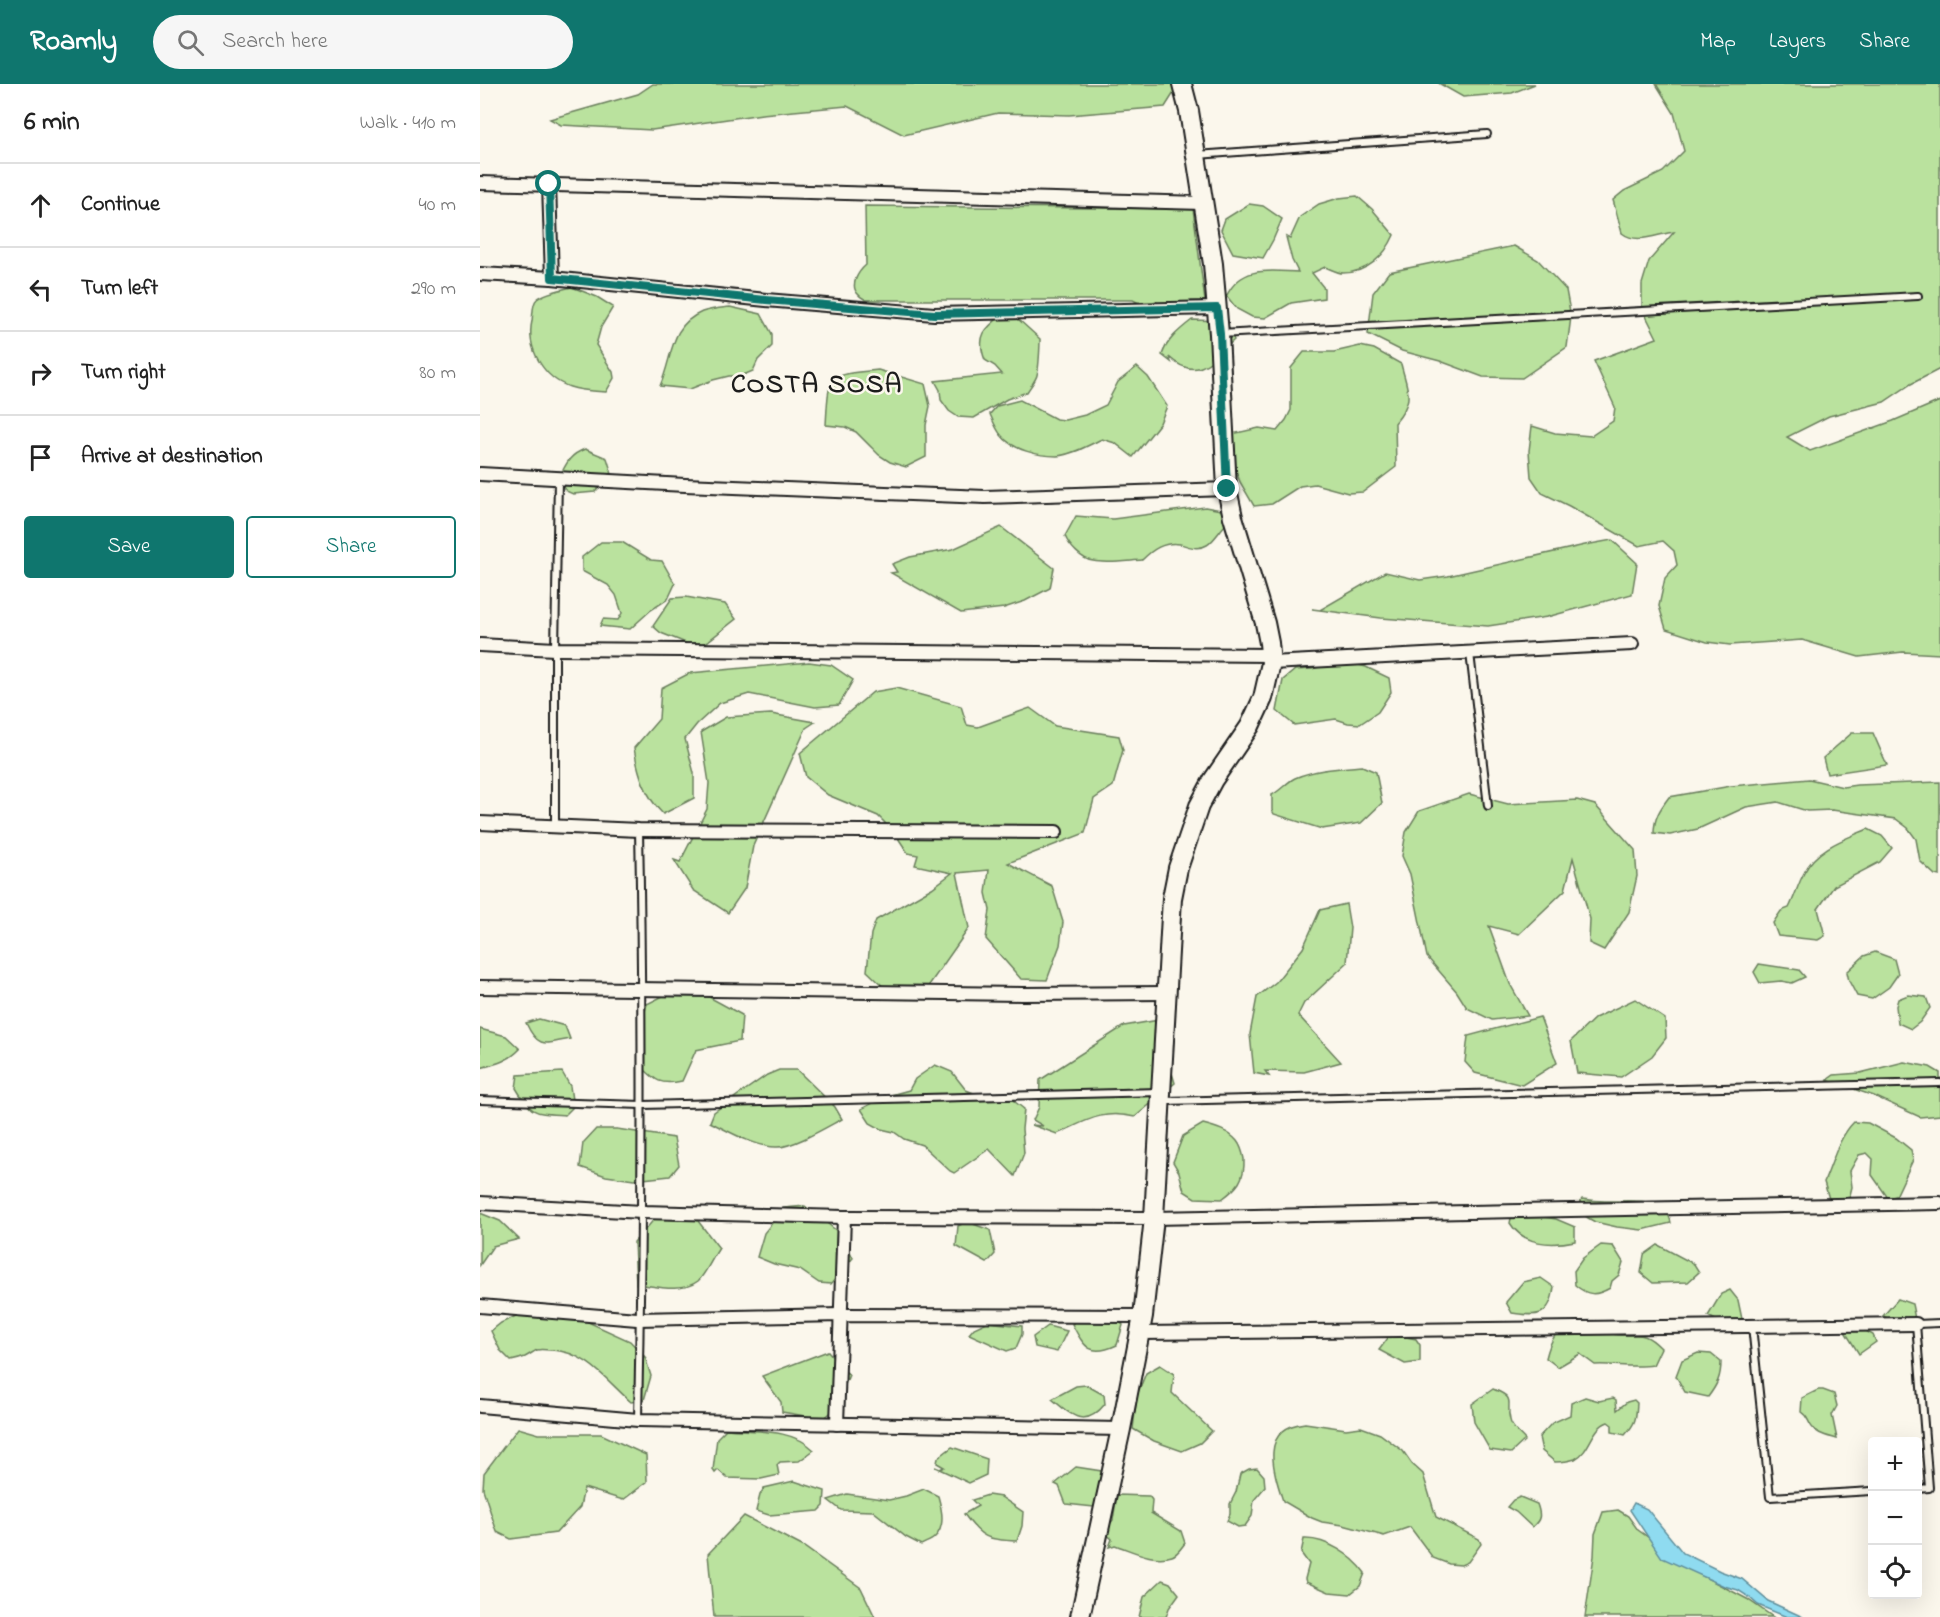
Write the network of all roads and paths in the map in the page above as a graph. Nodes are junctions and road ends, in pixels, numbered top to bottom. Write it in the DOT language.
graph roads {
  1 [pos="1182,84"];
  2 [pos="1487,134"];
  3 [pos="1196,155"];
  4 [pos="480,183"];
  5 [pos="549,184"];
  6 [pos="1203,203"];
  7 [pos="480,274"];
  8 [pos="552,278"];
  9 [pos="1918,296"];
  10 [pos="1217,308"];
  11 [pos="1220,334"];
  12 [pos="480,474"];
  13 [pos="558,478"];
  14 [pos="1227,489"];
  15 [pos="1632,644"];
  16 [pos="480,645"];
  17 [pos="555,649"];
  18 [pos="1470,653"];
  19 [pos="1271,659"];
  20 [pos="1488,806"];
  21 [pos="480,823"];
  22 [pos="555,827"];
  23 [pos="639,830"];
  24 [pos="1056,832"];
  25 [pos="480,987"];
  26 [pos="643,990"];
  27 [pos="1167,993"];
  28 [pos="1940,1083"];
  29 [pos="1162,1096"];
  30 [pos="480,1100"];
  31 [pos="643,1105"];
  32 [pos="480,1203"];
  33 [pos="1940,1203"];
  34 [pos="642,1212"];
  35 [pos="844,1217"];
  36 [pos="1154,1218"];
  37 [pos="480,1306"];
  38 [pos="841,1315"];
  39 [pos="640,1319"];
  40 [pos="1940,1323"];
  41 [pos="1142,1324"];
  42 [pos="1916,1324"];
  43 [pos="1752,1326"];
  44 [pos="480,1407"];
  45 [pos="638,1420"];
  46 [pos="837,1424"];
  47 [pos="1121,1429"];
  48 [pos="1922,1489"];
  49 [pos="1868,1491"];
  50 [pos="1080,1617"];
  1 -- 3 [label="main road"];
  2 -- 3 [label="lane"];
  3 -- 6 [label="main road"];
  4 -- 5 [label="street"];
  5 -- 6 [label="street"];
  5 -- 8 [label="street"];
  6 -- 10 [label="main road"];
  7 -- 8 [label="street"];
  8 -- 10 [label="street"];
  9 -- 11 [label="lane"];
  10 -- 11 [label="main road"];
  11 -- 14 [label="main road"];
  12 -- 13 [label="street"];
  13 -- 14 [label="street"];
  13 -- 17 [label="lane"];
  14 -- 19 [label="main road"];
  15 -- 18 [label="street"];
  16 -- 17 [label="street"];
  17 -- 19 [label="street"];
  17 -- 22 [label="lane"];
  18 -- 19 [label="street"];
  18 -- 20 [label="lane"];
  19 -- 27 [label="main road"];
  21 -- 22 [label="street"];
  22 -- 23 [label="street"];
  23 -- 24 [label="street"];
  23 -- 26 [label="lane"];
  25 -- 26 [label="street"];
  26 -- 27 [label="street"];
  26 -- 31 [label="lane"];
  27 -- 29 [label="main road"];
  28 -- 29 [label="lane"];
  29 -- 31 [label="lane"];
  29 -- 36 [label="main road"];
  30 -- 31 [label="lane"];
  31 -- 34 [label="lane"];
  32 -- 34 [label="street"];
  33 -- 36 [label="street"];
  34 -- 35 [label="street"];
  34 -- 39 [label="lane"];
  35 -- 36 [label="street"];
  35 -- 38 [label="street"];
  36 -- 41 [label="main road"];
  37 -- 39 [label="street"];
  38 -- 39 [label="street"];
  38 -- 41 [label="street"];
  38 -- 46 [label="street"];
  39 -- 45 [label="lane"];
  40 -- 42 [label="lane"];
  41 -- 43 [label="street"];
  41 -- 47 [label="main road"];
  42 -- 43 [label="street"];
  42 -- 48 [label="lane"];
  43 -- 49 [label="lane"];
  44 -- 45 [label="street"];
  45 -- 46 [label="street"];
  46 -- 47 [label="street"];
  47 -- 50 [label="main road"];
}
